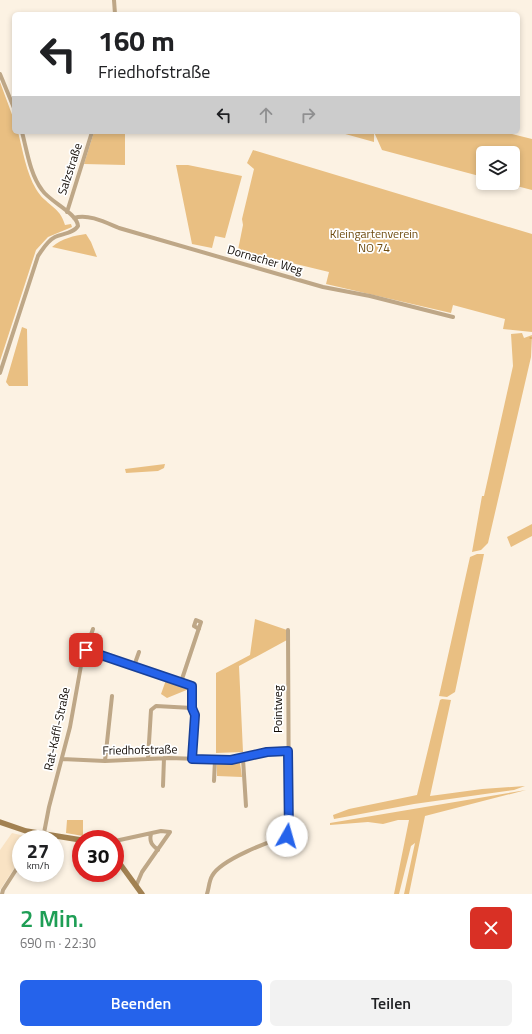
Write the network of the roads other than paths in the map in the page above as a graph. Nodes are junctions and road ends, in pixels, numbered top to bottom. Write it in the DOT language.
graph roads {
  1 [pos="114,0"];
  2 [pos="116,12"];
  3 [pos="0,74"];
  4 [pos="12,103"];
  5 [pos="23,134"];
  6 [pos="91,134"];
  7 [pos="67,212"];
  8 [pos="74,218"];
  9 [pos="453,317"];
  10 [pos="0,373"];
  11 [pos="93,629"];
  12 [pos="199,629"];
  13 [pos="288,630"];
  14 [pos="86,650"];
  15 [pos="139,652"];
  16 [pos="134,666"];
  17 [pos="181,682"];
  18 [pos="112,696"];
  19 [pos="192,708"];
  20 [pos="288,751"];
  21 [pos="164,758"];
  22 [pos="62,759"];
  23 [pos="148,759"];
  24 [pos="192,759"];
  25 [pos="243,759"];
  26 [pos="215,760"];
  27 [pos="105,761"];
  28 [pos="214,781"];
  29 [pos="163,786"];
  30 [pos="246,806"];
  31 [pos="0,821"];
  32 [pos="23,830"];
  33 [pos="41,830"];
  34 [pos="151,834"];
  35 [pos="124,839"];
  36 [pos="158,850"];
  37 [pos="124,869"];
  38 [pos="12,877"];
  39 [pos="136,886"];
  40 [pos="3,892"];
  41 [pos="142,894"];
  42 [pos="207,894"];
  1 -- 2 [label="street"];
  3 -- 4 [label="street"];
  5 -- 7 [label="street"];
  6 -- 7 [label="street, Salzstraße"];
  7 -- 8 [label="street"];
  8 -- 9 [label="street, Dornacher Weg"];
  8 -- 10 [label="street"];
  11 -- 14 [label="street, Rat-Kaffl-Straße"];
  12 -- 17 [label="street"];
  13 -- 20 [label="street, Pointweg"];
  14 -- 16 [label="street"];
  14 -- 22 [label="street, Rat-Kaffl-Straße"];
  15 -- 16 [label="street"];
  16 -- 17 [label="street"];
  17 -- 19 [label="street"];
  18 -- 27 [label="street"];
  19 -- 23 [label="street"];
  19 -- 24 [label="street"];
  20 -- 25 [label="street, Friedhofstraße"];
  20 -- 42 [label="street, Pointweg"];
  21 -- 23 [label="street, Friedhofstraße"];
  21 -- 24 [label="street, Friedhofstraße"];
  21 -- 29 [label="street"];
  22 -- 27 [label="street, Friedhofstraße"];
  22 -- 33 [label="street, Rat-Kaffl-Straße"];
  23 -- 27 [label="street, Friedhofstraße"];
  24 -- 26 [label="street, Friedhofstraße"];
  25 -- 26 [label="street, Friedhofstraße"];
  25 -- 30 [label="street"];
  26 -- 28 [label="street"];
  31 -- 32 [label="street"];
  34 -- 35 [label="street"];
  34 -- 36 [label="street"];
  34 -- 36 [label="street"];
  36 -- 39 [label="street"];
  37 -- 39 [label="street"];
  38 -- 40 [label="street"];
  39 -- 41 [label="street"];
}
